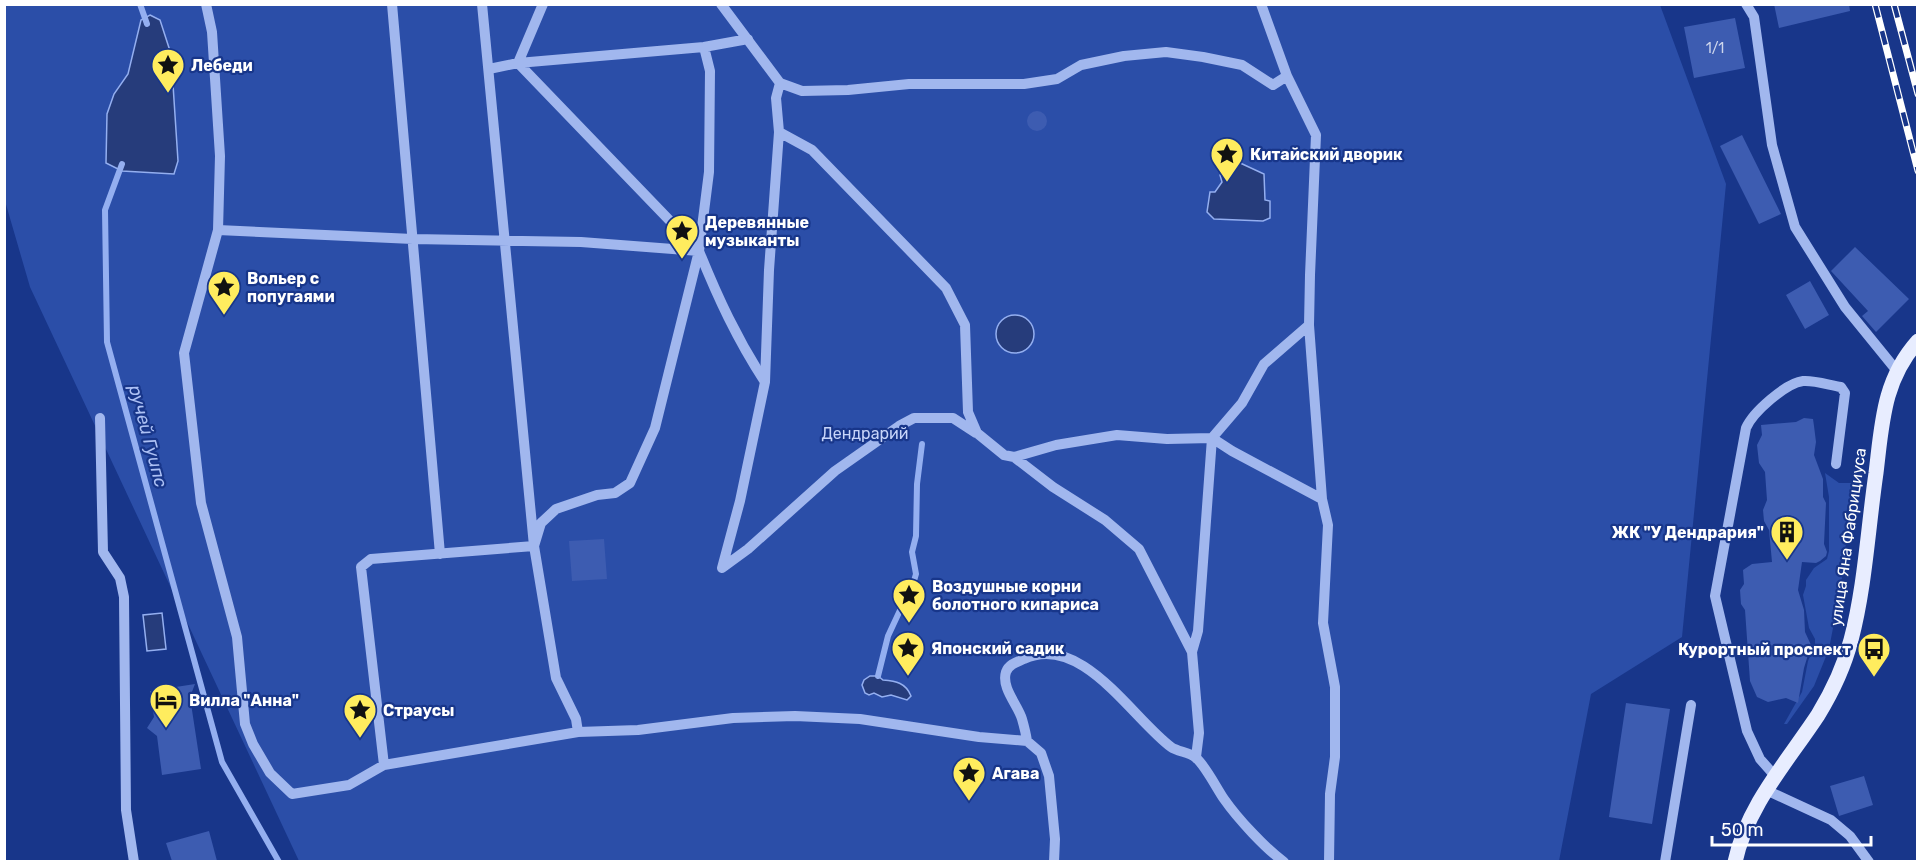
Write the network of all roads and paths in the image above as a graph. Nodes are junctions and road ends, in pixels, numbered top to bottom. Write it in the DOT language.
graph roads {
  1 [pos="206,4"];
  2 [pos="392,4"];
  3 [pos="482,4"];
  4 [pos="543,4"];
  5 [pos="721,4"];
  6 [pos="1261,4"];
  7 [pos="1746,4"];
  8 [pos="1754,4"];
  9 [pos="1755,17"];
  10 [pos="748,39"];
  11 [pos="704,47"];
  12 [pos="518,63"];
  13 [pos="489,69"];
  14 [pos="1287,76"];
  15 [pos="780,83"];
  16 [pos="780,132"];
  17 [pos="218,230"];
  18 [pos="413,239"];
  19 [pos="504,240"];
  20 [pos="699,251"];
  21 [pos="1309,325"];
  22 [pos="1917,341"];
  23 [pos="1897,371"];
  24 [pos="765,382"];
  25 [pos="100,418"];
  26 [pos="976,433"];
  27 [pos="1212,438"];
  28 [pos="1014,457"];
  29 [pos="1836,464"];
  30 [pos="1322,499"];
  31 [pos="534,546"];
  32 [pos="440,554"];
  33 [pos="1192,651"];
  34 [pos="1690,705"];
  35 [pos="578,732"];
  36 [pos="1028,741"];
  37 [pos="1196,757"];
  38 [pos="384,765"];
  39 [pos="1775,777"];
  40 [pos="1766,790"];
  41 [pos="134,861"];
  42 [pos="1054,861"];
  43 [pos="1284,861"];
  44 [pos="1329,861"];
  45 [pos="1665,861"];
  46 [pos="1734,861"];
  47 [pos="1869,861"];
  1 -- 17 [label="lane"];
  2 -- 18 [label="lane"];
  3 -- 13 [label="lane"];
  4 -- 12 [label="lane"];
  5 -- 10 [label="lane"];
  6 -- 14 [label="lane"];
  7 -- 9 [label="lane"];
  8 -- 9 [label="lane"];
  9 -- 23 [label="lane"];
  10 -- 11 [label="lane"];
  10 -- 15 [label="lane"];
  11 -- 12 [label="lane"];
  11 -- 20 [label="lane"];
  12 -- 13 [label="lane"];
  12 -- 20 [label="lane"];
  13 -- 19 [label="lane"];
  14 -- 15 [label="lane"];
  14 -- 21 [label="lane"];
  15 -- 16 [label="lane"];
  16 -- 24 [label="lane"];
  16 -- 26 [label="lane"];
  17 -- 18 [label="lane"];
  17 -- 38 [label="lane"];
  18 -- 19 [label="lane"];
  18 -- 32 [label="lane"];
  19 -- 20 [label="lane"];
  19 -- 31 [label="lane"];
  20 -- 24 [label="lane"];
  20 -- 31 [label="lane"];
  21 -- 27 [label="lane"];
  21 -- 30 [label="lane"];
  22 -- 23 [label="main road, улица Яна Фабрициуса"];
  23 -- 39 [label="main road, улица Яна Фабрициуса"];
  24 -- 26 [label="lane"];
  25 -- 41 [label="lane"];
  26 -- 28 [label="lane"];
  27 -- 28 [label="lane"];
  27 -- 30 [label="lane"];
  27 -- 33 [label="lane"];
  28 -- 33 [label="lane"];
  29 -- 39 [label="lane"];
  30 -- 44 [label="lane"];
  31 -- 32 [label="lane"];
  31 -- 35 [label="lane"];
  32 -- 38 [label="lane"];
  33 -- 37 [label="lane"];
  34 -- 45 [label="lane"];
  35 -- 36 [label="lane"];
  35 -- 38 [label="lane"];
  36 -- 37 [label="lane"];
  36 -- 42 [label="lane"];
  37 -- 43 [label="lane"];
  39 -- 40 [label="main road, улица Яна Фабрициуса"];
  40 -- 46 [label="main road, улица Яна Фабрициуса"];
  40 -- 47 [label="lane"];
}
